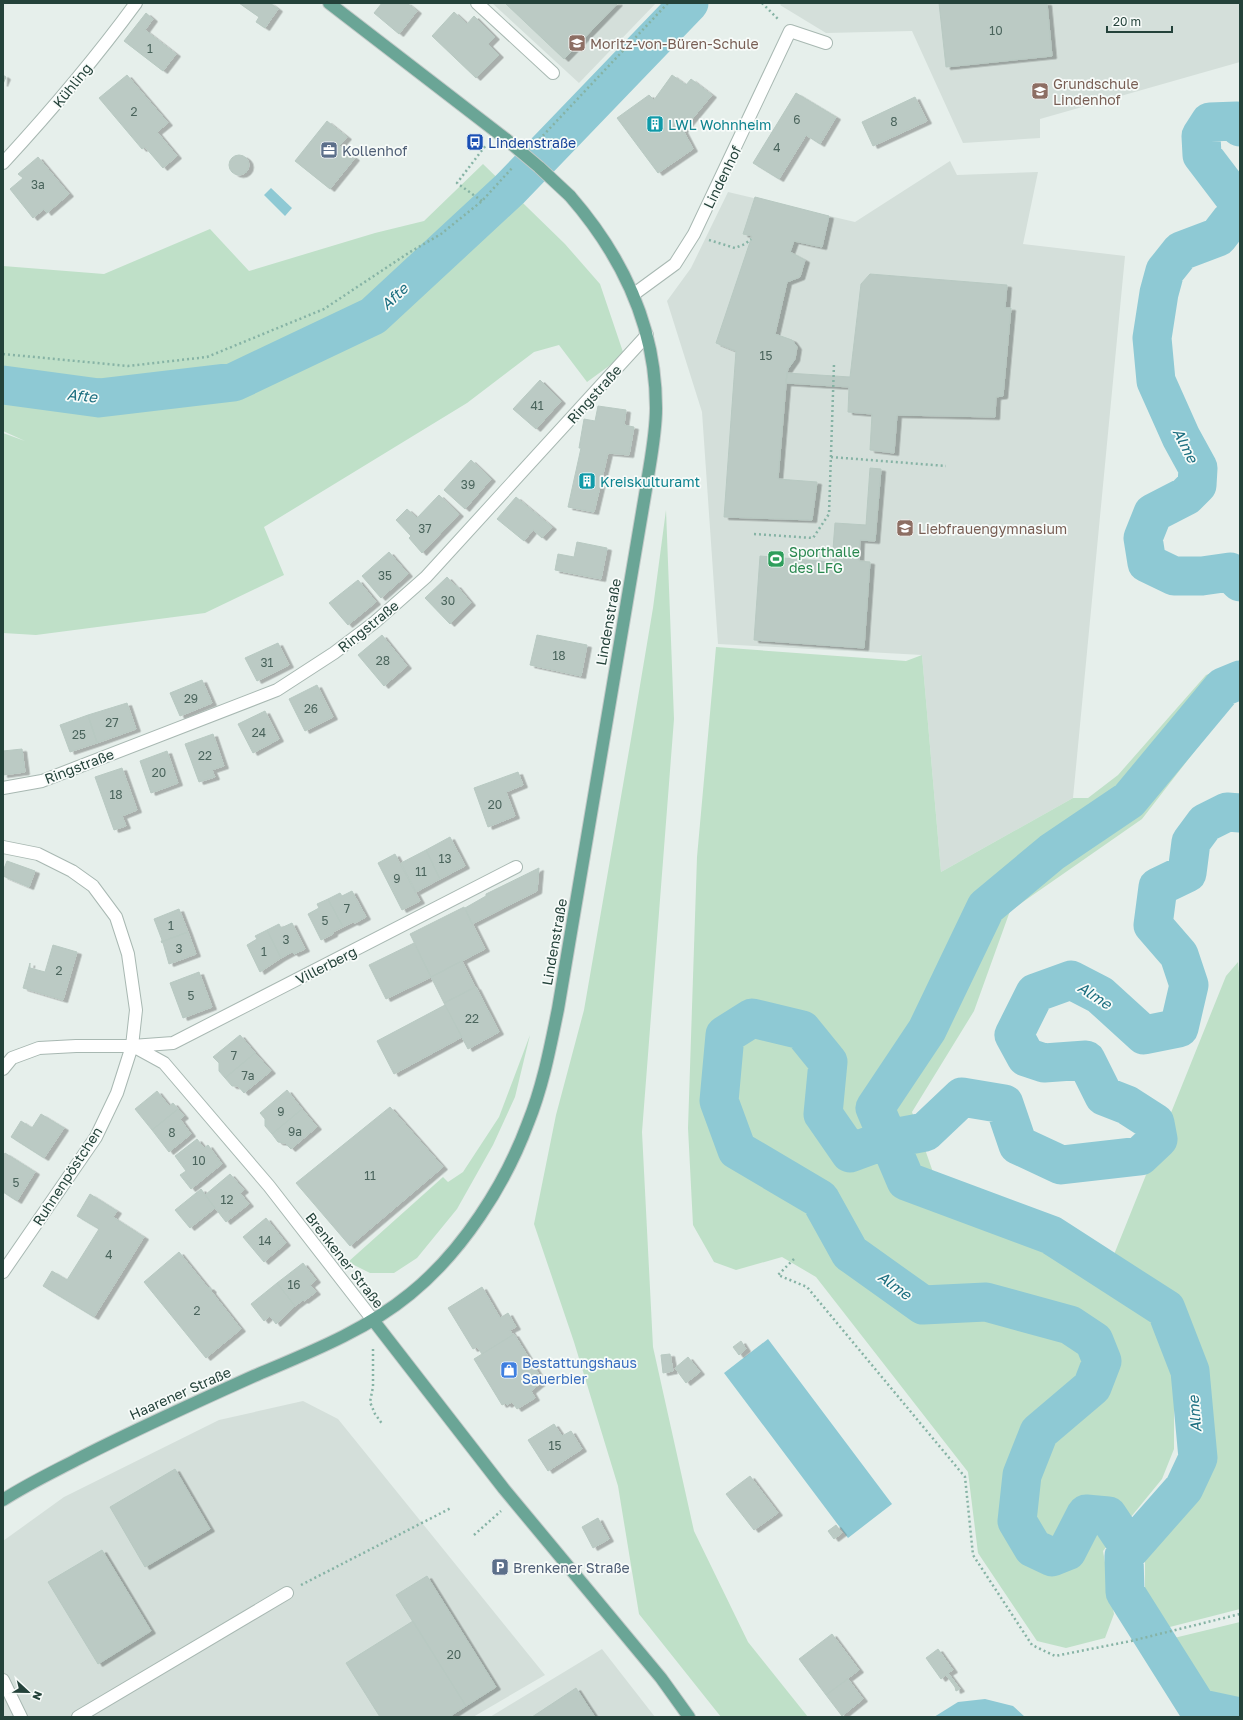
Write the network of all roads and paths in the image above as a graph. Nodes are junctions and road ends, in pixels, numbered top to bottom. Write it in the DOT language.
graph roads {
  1 [pos="136,3"];
  2 [pos="329,3"];
  3 [pos="476,3"];
  4 [pos="668,3"];
  5 [pos="762,3"];
  6 [pos="790,31"];
  7 [pos="826,43"];
  8 [pos="554,73"];
  9 [pos="486,146"];
  10 [pos="531,148"];
  11 [pos="3,163"];
  12 [pos="514,166"];
  13 [pos="482,201"];
  14 [pos="694,234"];
  15 [pos="751,239"];
  16 [pos="634,294"];
  17 [pos="647,335"];
  18 [pos="3,354"];
  19 [pos="834,364"];
  20 [pos="831,457"];
  21 [pos="946,466"];
  22 [pos="754,534"];
  23 [pos="3,788"];
  24 [pos="3,847"];
  25 [pos="516,867"];
  26 [pos="132,1046"];
  27 [pos="3,1069"];
  28 [pos="794,1259"];
  29 [pos="3,1272"];
  30 [pos="373,1320"];
  31 [pos="383,1425"];
  32 [pos="3,1500"];
  33 [pos="451,1508"];
  34 [pos="498,1512"];
  35 [pos="474,1535"];
  36 [pos="287,1593"];
  37 [pos="1240,1614"];
  38 [pos="3,1680"];
  39 [pos="21,1717"];
  40 [pos="78,1717"];
  41 [pos="689,1717"];
  1 -- 11 [label="street, Kühling"];
  2 -- 16 [label="main road, Lindenstraße, bridge"];
  3 -- 8 [label="street"];
  4 -- 10 [label="path"];
  5 -- 6 [label="path"];
  6 -- 7 [label="street"];
  6 -- 14 [label="street, Lindenhof"];
  9 -- 13 [label="path"];
  12 -- 13 [label="path"];
  13 -- 18 [label="path"];
  14 -- 15 [label="path"];
  14 -- 16 [label="street, Lindenhof"];
  16 -- 17 [label="main road, Lindenstraße"];
  17 -- 23 [label="street, Ringstraße"];
  17 -- 30 [label="main road, Lindenstraße"];
  19 -- 20 [label="path"];
  20 -- 21 [label="path"];
  20 -- 22 [label="path"];
  24 -- 26 [label="street"];
  25 -- 26 [label="street, Villerberg"];
  26 -- 27 [label="street"];
  26 -- 29 [label="street, Ruhnenpöstchen"];
  26 -- 30 [label="street, Brenkener Straße"];
  28 -- 37 [label="path"];
  30 -- 31 [label="path"];
  30 -- 32 [label="main road, Haarener Straße"];
  30 -- 41 [label="main road, Brenkener Straße"];
  33 -- 36 [label="path"];
  34 -- 35 [label="path"];
  36 -- 40 [label="street"];
  38 -- 39 [label="street"];
}
